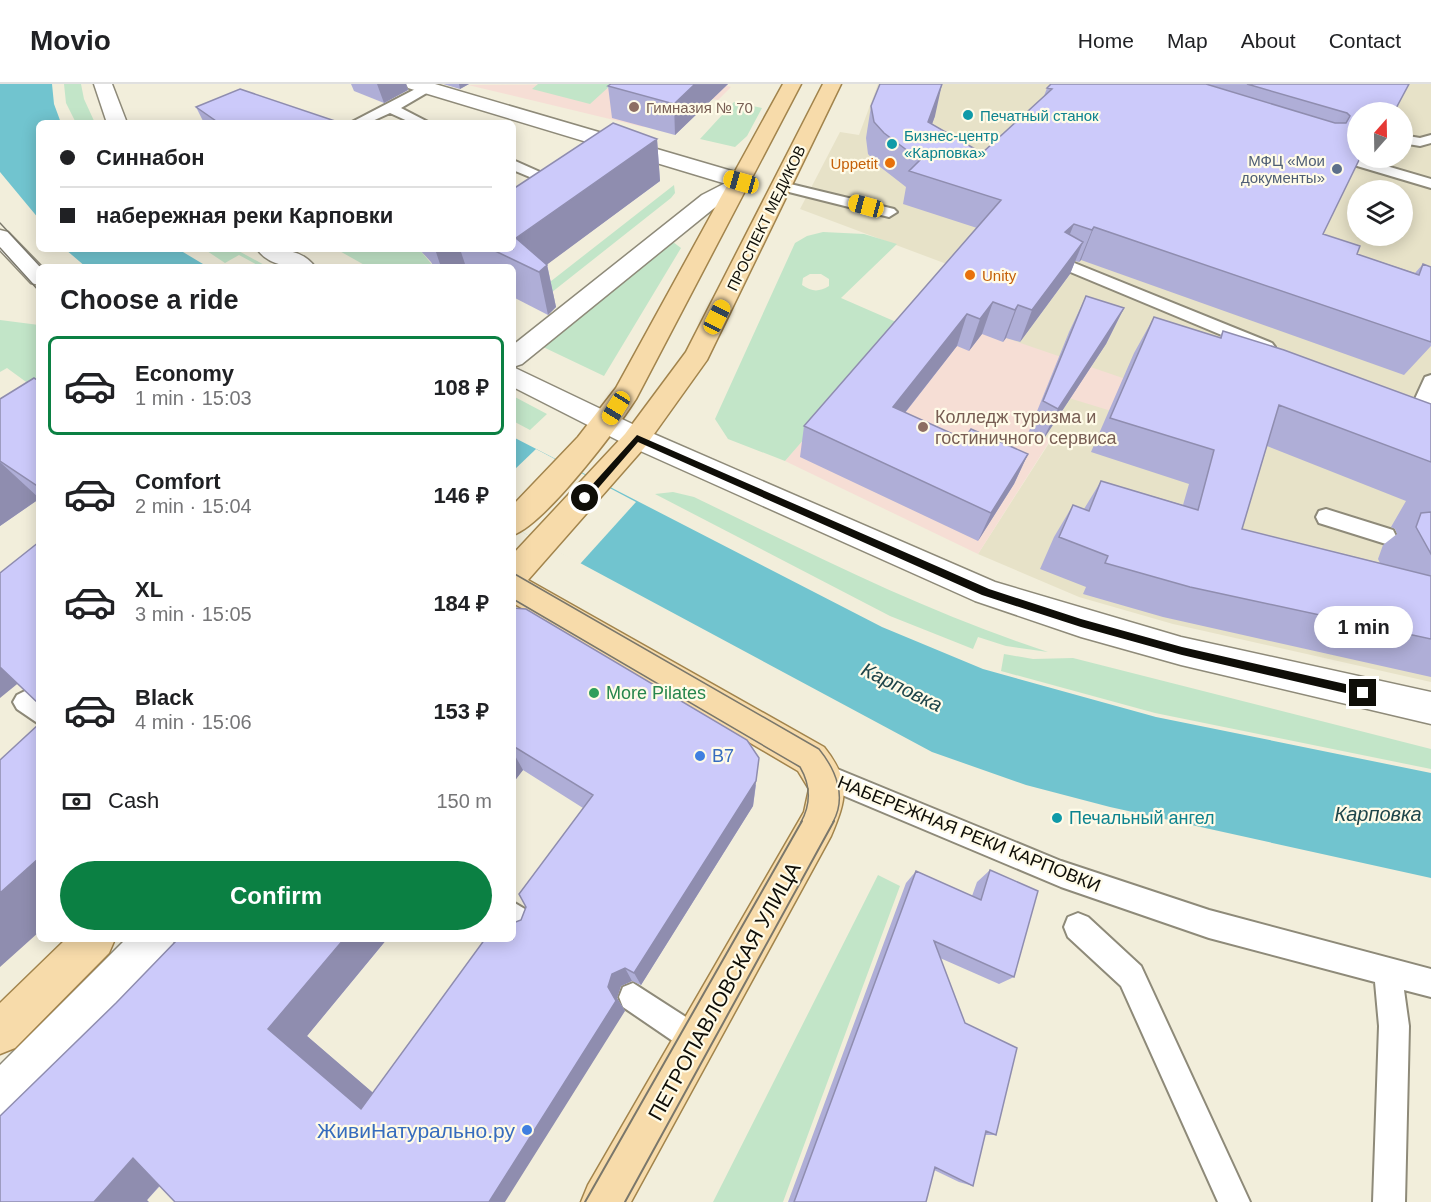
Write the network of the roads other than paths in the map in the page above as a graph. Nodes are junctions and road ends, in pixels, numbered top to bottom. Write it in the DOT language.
graph roads {
  1 [pos="103,84"];
  2 [pos="792,84"];
  3 [pos="832,84"];
  4 [pos="420,85"];
  5 [pos="390,108"];
  6 [pos="116,120"];
  7 [pos="364,120"];
  8 [pos="416,120"];
  9 [pos="1431,139"];
  10 [pos="603,140"];
  11 [pos="1413,141"];
  12 [pos="585,152"];
  13 [pos="1342,157"];
  14 [pos="516,166"];
  15 [pos="741,182"];
  16 [pos="1431,184"];
  17 [pos="782,186"];
  18 [pos="528,189"];
  19 [pos="889,212"];
  20 [pos="0,237"];
  21 [pos="275,252"];
  22 [pos="1062,263"];
  23 [pos="297,264"];
  24 [pos="36,275"];
  25 [pos="1280,353"];
  26 [pos="516,356"];
  27 [pos="516,378"];
  28 [pos="1431,381"];
  29 [pos="1388,397"];
  30 [pos="1426,413"];
  31 [pos="606,424"];
  32 [pos="637,438"];
  33 [pos="1326,517"];
  34 [pos="516,520"];
  35 [pos="1386,536"];
  36 [pos="516,572"];
  37 [pos="516,589"];
  38 [pos="1431,708"];
  39 [pos="825,776"];
  40 [pos="1078,927"];
  41 [pos="92,942"];
  42 [pos="152,942"];
  43 [pos="1388,973"];
  44 [pos="1431,983"];
  45 [pos="633,997"];
  46 [pos="0,1034"];
  47 [pos="696,1040"];
  48 [pos="0,1096"];
  49 [pos="605,1202"];
  50 [pos="1234,1202"];
  51 [pos="1389,1202"];
  1 -- 6 [label="street"];
  2 -- 15 [label="main road"];
  3 -- 17 [label="main road, ПРОСПЕКТ МЕДИКОВ"];
  4 -- 5 [label="lane"];
  4 -- 10 [label="street"];
  5 -- 7 [label="lane"];
  5 -- 8 [label="lane"];
  9 -- 11 [label="lane"];
  10 -- 12 [label="lane"];
  10 -- 15 [label="street"];
  13 -- 16 [label="lane"];
  14 -- 18 [label="lane"];
  15 -- 26 [label="street"];
  15 -- 31 [label="main road"];
  17 -- 19 [label="lane"];
  17 -- 32 [label="main road, ПРОСПЕКТ МЕДИКОВ"];
  20 -- 24 [label="street"];
  21 -- 23 [label="street"];
  22 -- 25 [label="lane"];
  27 -- 31 [label="street"];
  28 -- 30 [label="lane"];
  29 -- 30 [label="lane"];
  31 -- 32 [label="street"];
  31 -- 34 [label="main road"];
  32 -- 36 [label="main road, ПРОСПЕКТ МЕДИКОВ"];
  32 -- 38 [label="street"];
  33 -- 35 [label="lane"];
  37 -- 39 [label="main road, НАБЕРЕЖНАЯ РЕКИ КАРПОВКИ"];
  39 -- 43 [label="lane, НАБЕРЕЖНАЯ РЕКИ КАРПОВКИ"];
  39 -- 47 [label="main road, ПЕТРОПАВЛОВСКАЯ УЛИЦА"];
  40 -- 50 [label="lane"];
  41 -- 46 [label="main road"];
  42 -- 48 [label="street"];
  43 -- 44 [label="lane, НАБЕРЕЖНАЯ РЕКИ КАРПОВКИ"];
  43 -- 51 [label="lane"];
  45 -- 47 [label="lane"];
  47 -- 49 [label="main road, ПЕТРОПАВЛОВСКАЯ УЛИЦА"];
}
